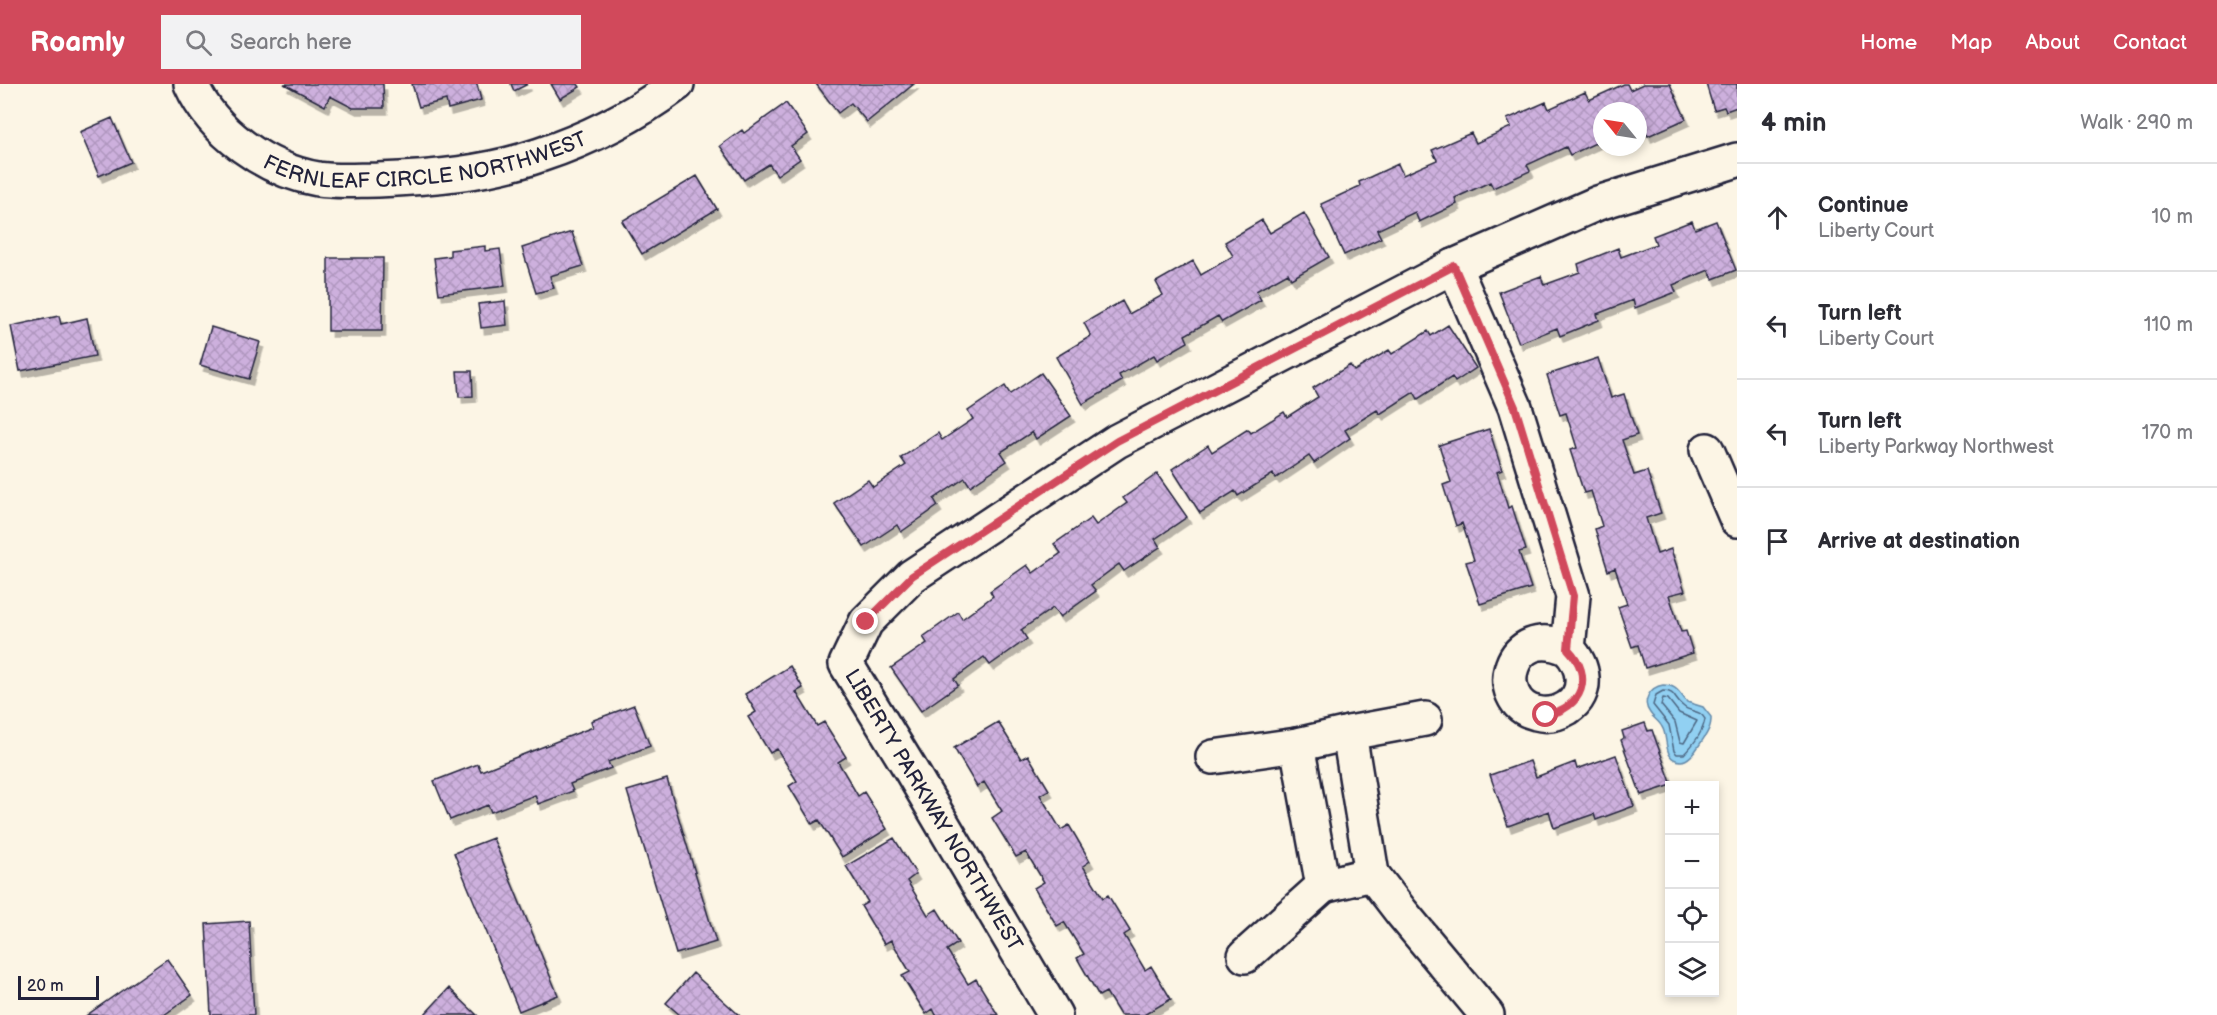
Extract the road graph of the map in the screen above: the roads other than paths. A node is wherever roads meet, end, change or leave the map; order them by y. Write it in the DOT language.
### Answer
graph roads {
  1 [pos="191,84"];
  2 [pos="677,84"];
  3 [pos="1737,160"];
  4 [pos="1454,266"];
  5 [pos="1707,450"];
  6 [pos="1734,506"];
  7 [pos="1568,649"];
  8 [pos="1425,719"];
  9 [pos="1348,733"];
  10 [pos="1297,745"];
  11 [pos="1213,757"];
  12 [pos="1372,874"];
  13 [pos="1323,886"];
  14 [pos="1245,956"];
  15 [pos="1054,1015"];
  16 [pos="1487,1015"];
  1 -- 2 [label="street, FERNLEAF CIRCLE NORTHWEST"];
  3 -- 4 [label="street, LIBERTY PARKWAY NORTHWEST"];
  4 -- 7 [label="street"];
  4 -- 15 [label="street, LIBERTY PARKWAY NORTHWEST"];
  5 -- 6 [label="street"];
  8 -- 9 [label="street"];
  9 -- 10 [label="street"];
  9 -- 12 [label="street"];
  10 -- 11 [label="street"];
  10 -- 13 [label="street"];
  12 -- 13 [label="street"];
  12 -- 16 [label="street"];
  13 -- 14 [label="street"];
}
